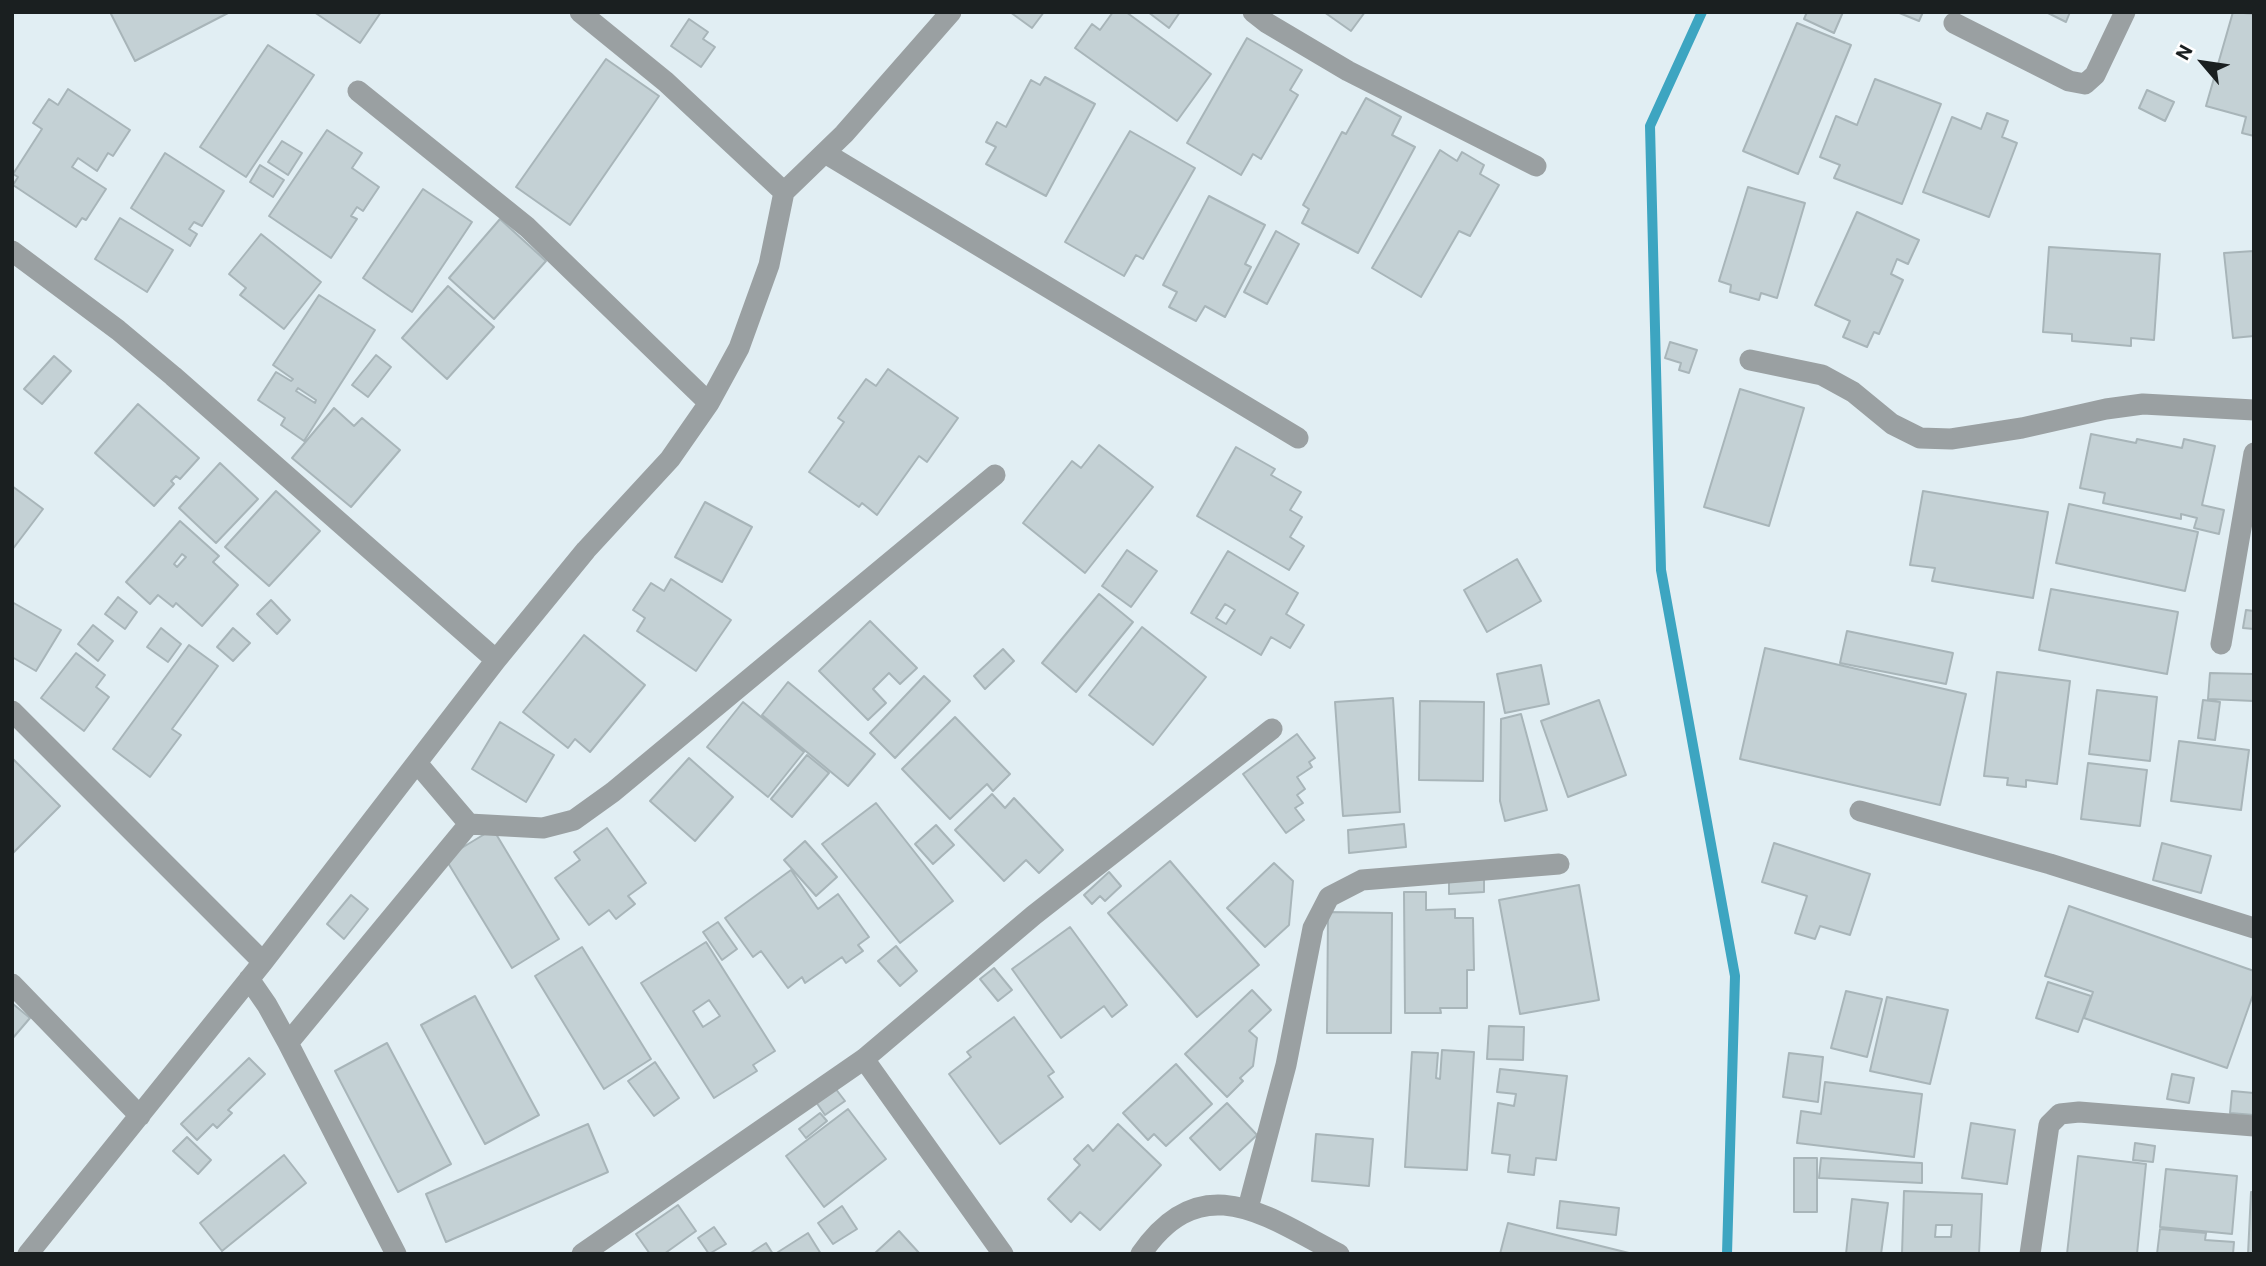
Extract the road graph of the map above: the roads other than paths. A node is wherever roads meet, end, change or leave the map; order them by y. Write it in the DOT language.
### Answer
graph roads {
  1 [pos="580,12"];
  2 [pos="951,12"];
  3 [pos="1253,12"];
  4 [pos="2125,12"];
  5 [pos="1954,23"];
  6 [pos="358,91"];
  7 [pos="825,153"];
  8 [pos="1536,166"];
  9 [pos="784,192"];
  10 [pos="12,251"];
  11 [pos="1750,360"];
  12 [pos="709,402"];
  13 [pos="2254,411"];
  14 [pos="1298,438"];
  15 [pos="2254,453"];
  16 [pos="995,475"];
  17 [pos="2221,644"];
  18 [pos="496,660"];
  19 [pos="12,711"];
  20 [pos="1272,729"];
  21 [pos="416,763"];
  22 [pos="1860,811"];
  23 [pos="469,824"];
  24 [pos="1559,864"];
  25 [pos="2254,928"];
  26 [pos="263,962"];
  27 [pos="249,979"];
  28 [pos="12,984"];
  29 [pos="288,1043"];
  30 [pos="864,1059"];
  31 [pos="140,1116"];
  32 [pos="2254,1126"];
  33 [pos="1248,1208"];
  34 [pos="28,1254"];
  35 [pos="396,1254"];
  36 [pos="582,1254"];
  37 [pos="1003,1254"];
  38 [pos="1141,1254"];
  39 [pos="1339,1254"];
  40 [pos="2030,1254"];
  1 -- 9 [label="street"];
  2 -- 7 [label="street"];
  3 -- 8 [label="street"];
  4 -- 5 [label="street"];
  6 -- 12 [label="street"];
  7 -- 9 [label="street"];
  7 -- 14 [label="street"];
  9 -- 12 [label="street"];
  10 -- 18 [label="street"];
  11 -- 13 [label="street"];
  12 -- 18 [label="street"];
  15 -- 17 [label="street"];
  16 -- 23 [label="street"];
  18 -- 21 [label="street"];
  19 -- 26 [label="street"];
  20 -- 30 [label="street"];
  21 -- 23 [label="street"];
  21 -- 26 [label="street"];
  22 -- 25 [label="street"];
  23 -- 29 [label="street"];
  24 -- 33 [label="street"];
  26 -- 27 [label="street"];
  27 -- 29 [label="street"];
  27 -- 31 [label="street"];
  28 -- 31 [label="street"];
  29 -- 35 [label="street"];
  30 -- 36 [label="street"];
  30 -- 37 [label="street"];
  31 -- 34 [label="street"];
  32 -- 40 [label="street"];
  33 -- 38 [label="street"];
  33 -- 39 [label="street"];
}
